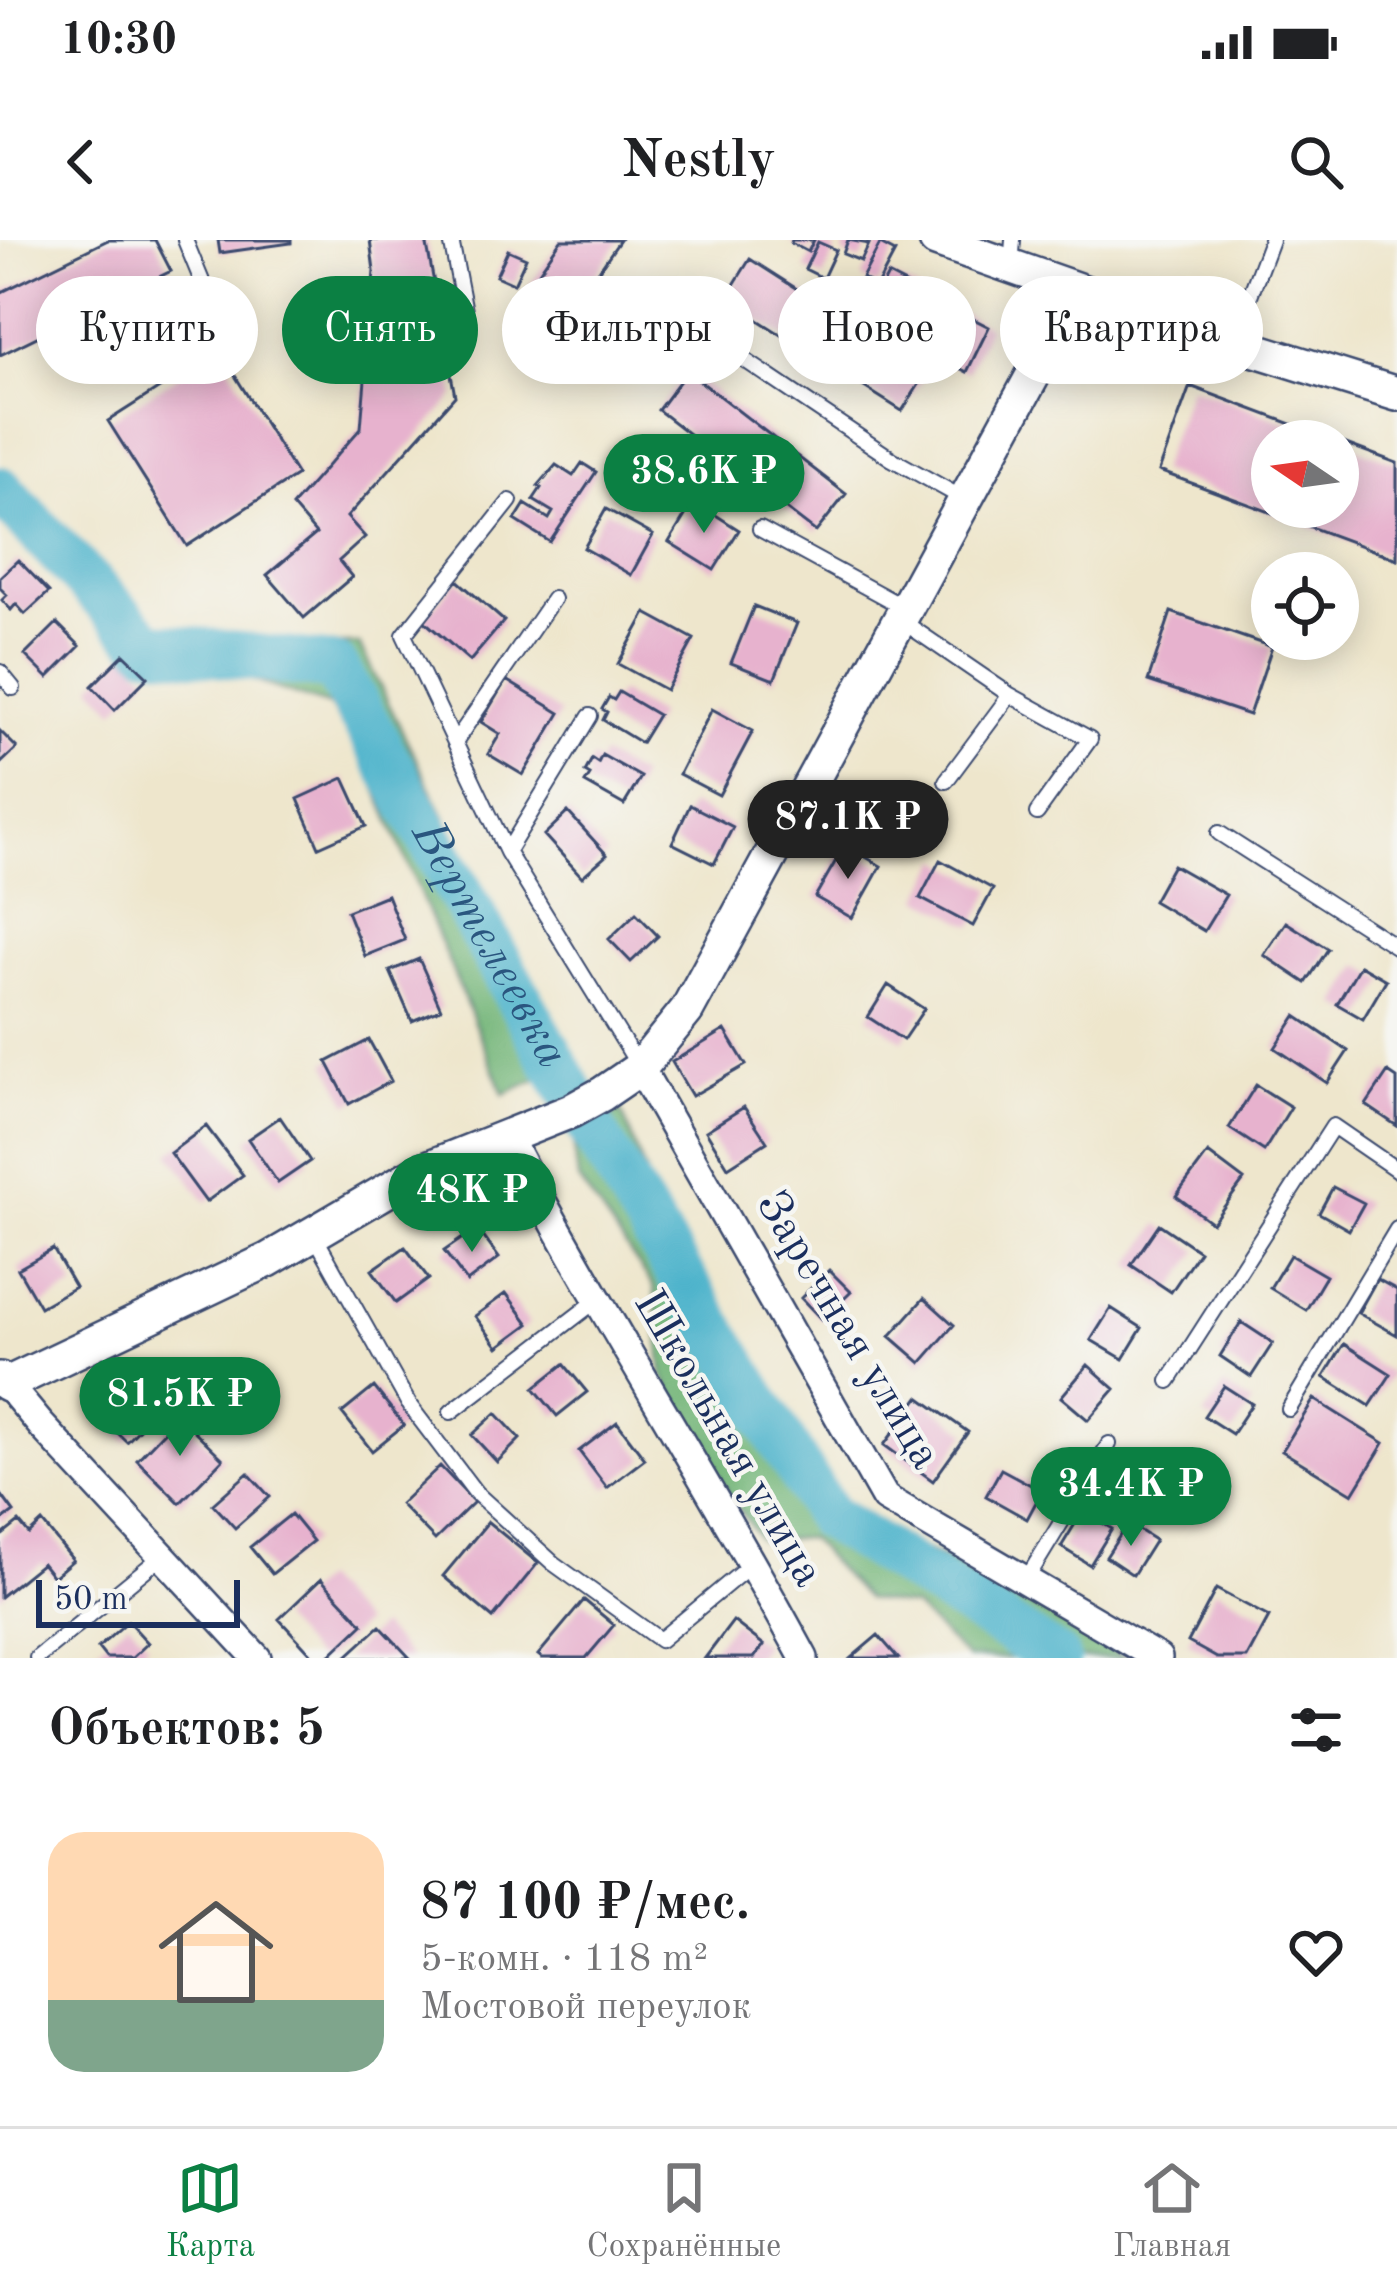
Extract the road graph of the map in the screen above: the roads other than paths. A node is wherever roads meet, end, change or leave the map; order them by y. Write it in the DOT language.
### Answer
graph roads {
  1 [pos="185,240"];
  2 [pos="451,240"];
  3 [pos="936,240"];
  4 [pos="1271,240"];
  5 [pos="1012,254"];
  6 [pos="200,276"];
  7 [pos="458,276"];
  8 [pos="1052,276"];
  9 [pos="1257,276"];
  10 [pos="1263,353"];
  11 [pos="754,366"];
  12 [pos="1028,384"];
  13 [pos="1397,394"];
  14 [pos="964,499"];
  15 [pos="510,501"];
  16 [pos="760,529"];
  17 [pos="553,598"];
  18 [pos="902,613"];
  19 [pos="0,672"];
  20 [pos="13,688"];
  21 [pos="1010,695"];
  22 [pos="590,716"];
  23 [pos="455,742"];
  24 [pos="946,781"];
  25 [pos="1037,813"];
  26 [pos="1219,833"];
  27 [pos="507,852"];
  28 [pos="1397,946"];
  29 [pos="640,1068"];
  30 [pos="507,1136"];
  31 [pos="1397,1170"];
  32 [pos="1397,1229"];
  33 [pos="314,1233"];
  34 [pos="597,1300"];
  35 [pos="1169,1381"];
  36 [pos="3,1382"];
  37 [pos="1289,1409"];
  38 [pos="451,1412"];
  39 [pos="1109,1444"];
  40 [pos="161,1556"];
  41 [pos="753,1563"];
  42 [pos="1025,1580"];
  43 [pos="37,1658"];
  44 [pos="257,1658"];
  45 [pos="804,1658"];
  46 [pos="1158,1658"];
  1 -- 6 [label="lane"];
  2 -- 7 [label="lane"];
  3 -- 5 [label="street"];
  4 -- 9 [label="lane"];
  5 -- 8 [label="street"];
  10 -- 13 [label="street"];
  11 -- 14 [label="lane"];
  12 -- 14 [label="street"];
  14 -- 18 [label="street"];
  15 -- 23 [label="lane"];
  16 -- 18 [label="lane"];
  17 -- 23 [label="lane"];
  18 -- 21 [label="lane"];
  18 -- 29 [label="street"];
  19 -- 20 [label="lane"];
  21 -- 24 [label="lane"];
  21 -- 25 [label="lane"];
  22 -- 27 [label="lane"];
  23 -- 27 [label="lane"];
  26 -- 28 [label="lane"];
  27 -- 29 [label="lane"];
  29 -- 30 [label="street"];
  29 -- 42 [label="street, Заречная улица"];
  30 -- 33 [label="street"];
  30 -- 34 [label="street, Школьная улица"];
  31 -- 35 [label="lane"];
  32 -- 37 [label="lane"];
  33 -- 36 [label="street"];
  33 -- 41 [label="lane"];
  34 -- 38 [label="lane"];
  34 -- 41 [label="street, Школьная улица"];
  36 -- 40 [label="street"];
  39 -- 42 [label="lane"];
  40 -- 43 [label="lane"];
  40 -- 44 [label="street"];
  41 -- 45 [label="street, Школьная улица"];
  42 -- 46 [label="street, Заречная улица"];
}
